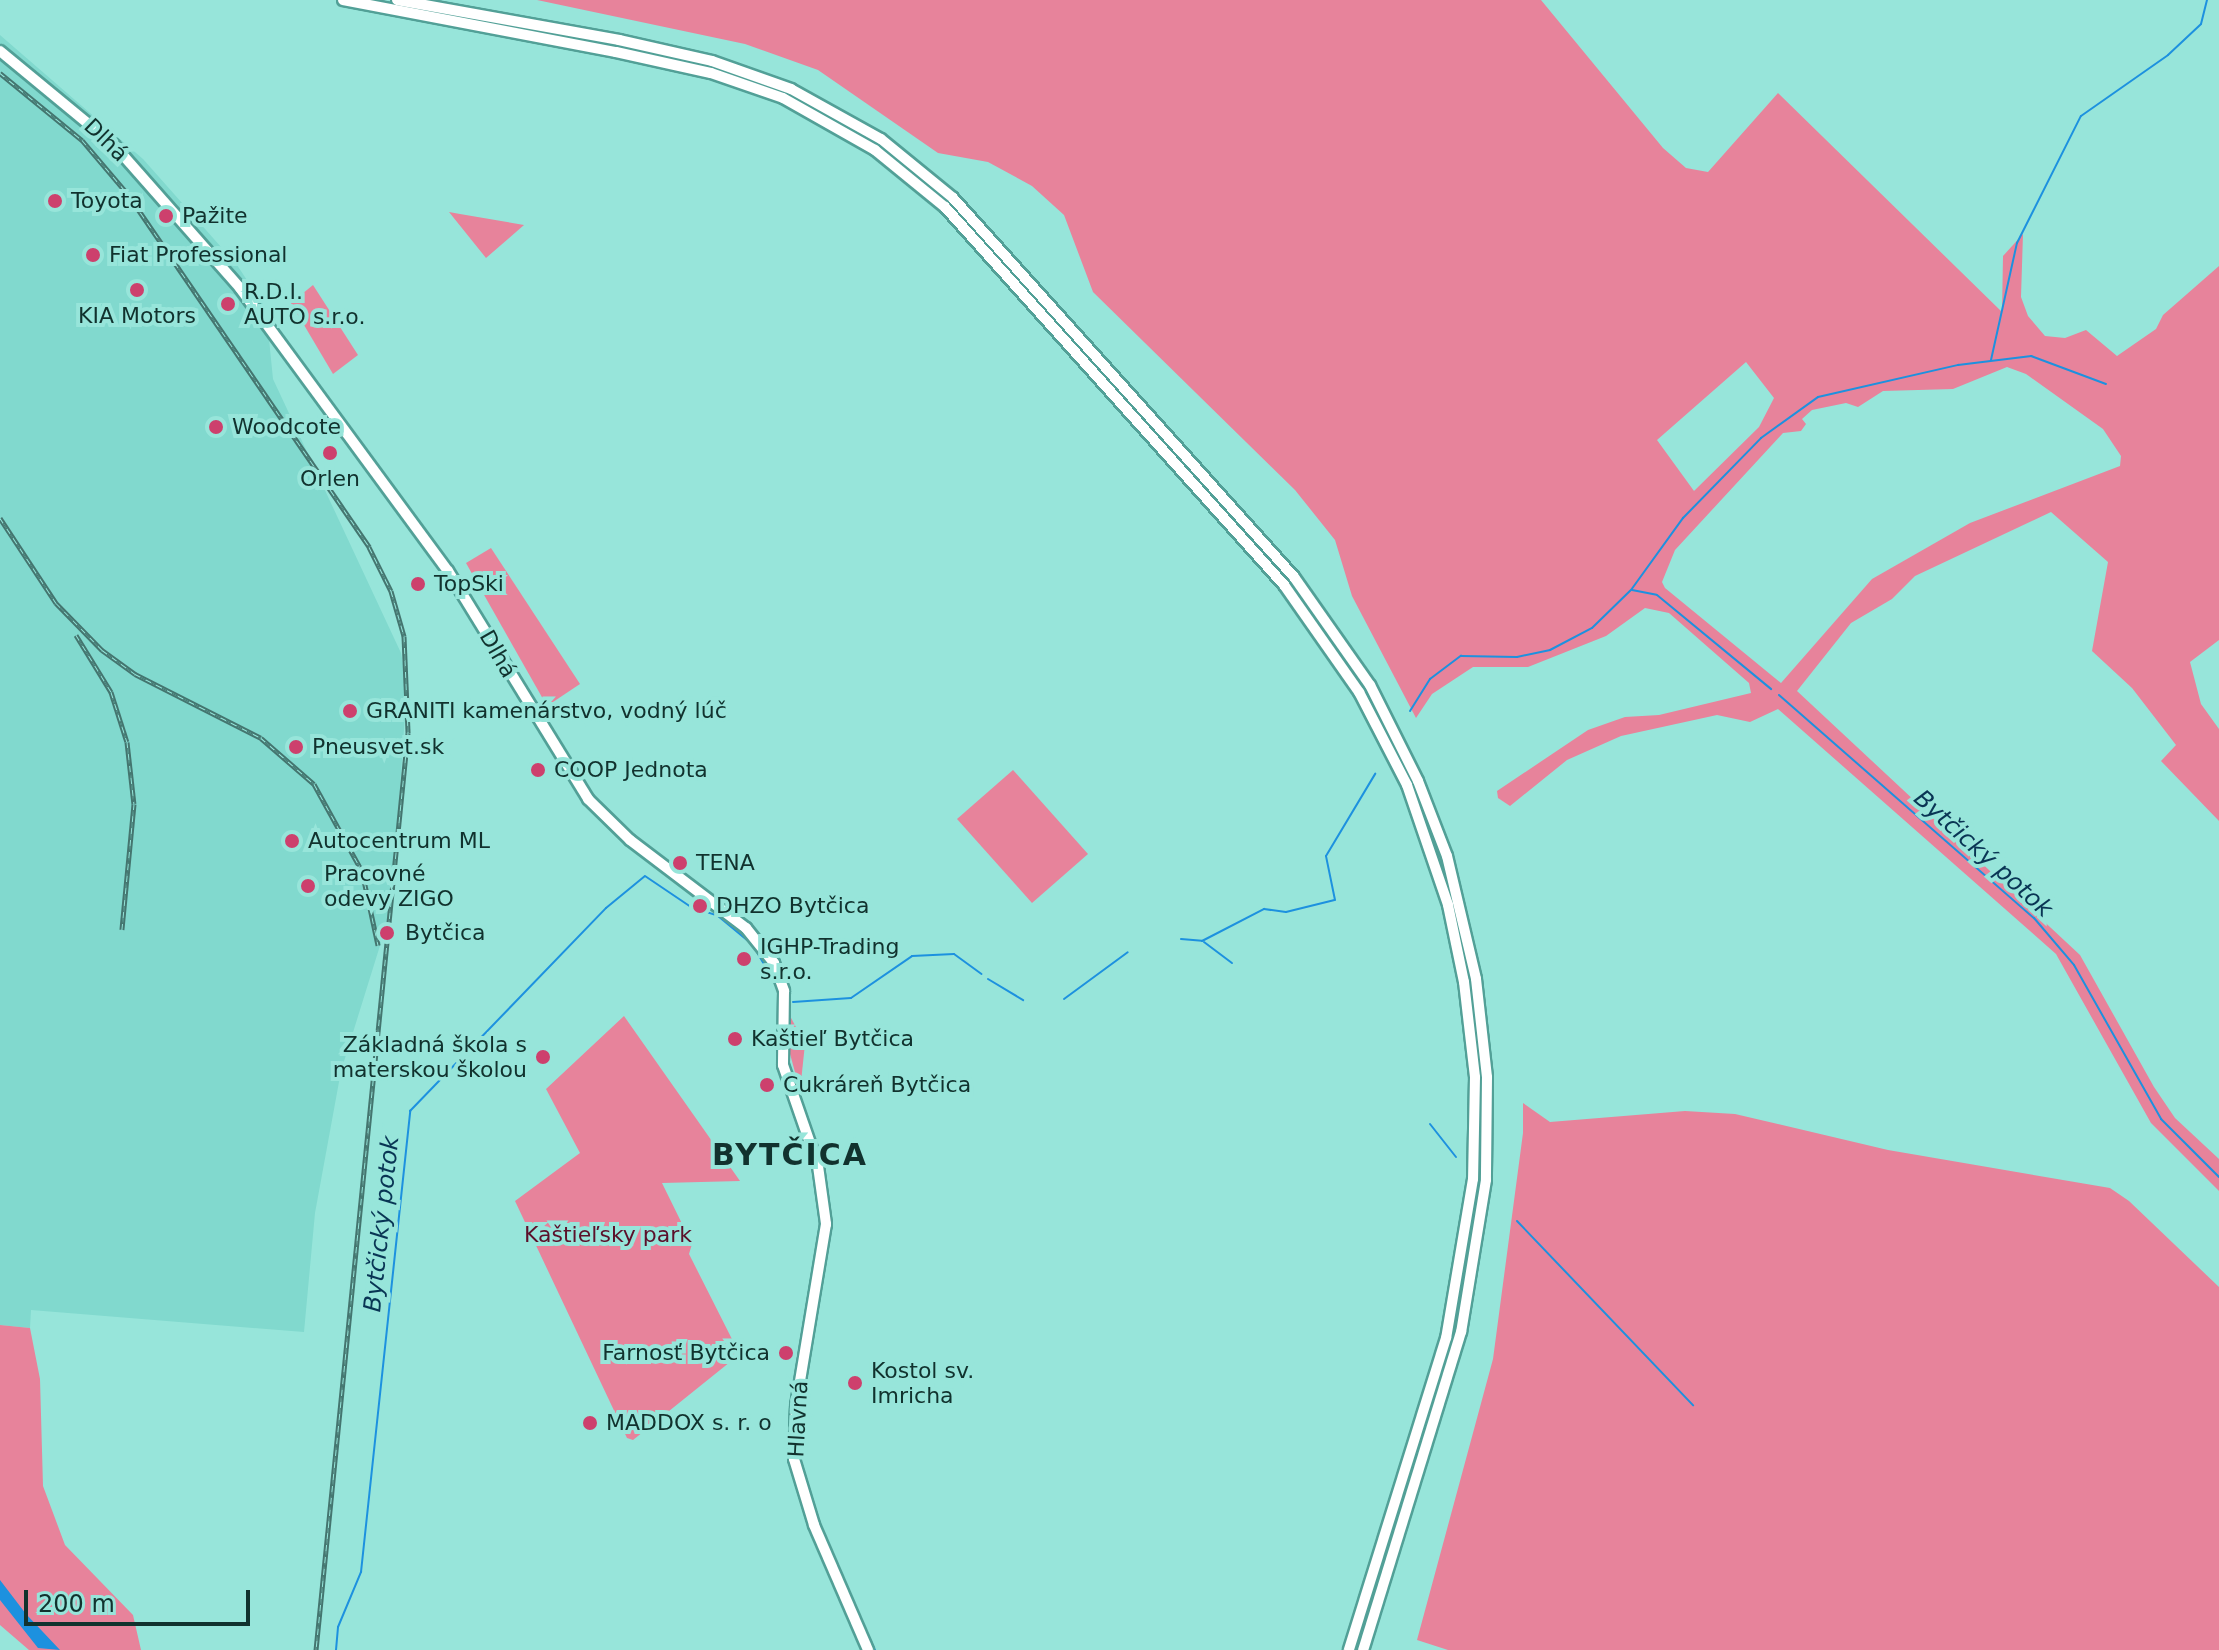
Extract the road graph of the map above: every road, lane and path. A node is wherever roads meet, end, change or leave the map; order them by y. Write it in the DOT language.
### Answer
graph roads {
  1 [pos="343,0"];
  2 [pos="397,0"];
  3 [pos="415,0"];
  4 [pos="429,4"];
  5 [pos="0,51"];
  6 [pos="826,1224"];
  7 [pos="868,1650"];
  8 [pos="1349,1650"];
  9 [pos="1363,1650"];
  1 -- 8 [label="main road"];
  2 -- 4 [label="main road"];
  3 -- 4 [label="main road"];
  4 -- 9 [label="main road"];
  5 -- 6 [label="main road, Dlhá"];
  6 -- 7 [label="main road, Hlavná"];
}
